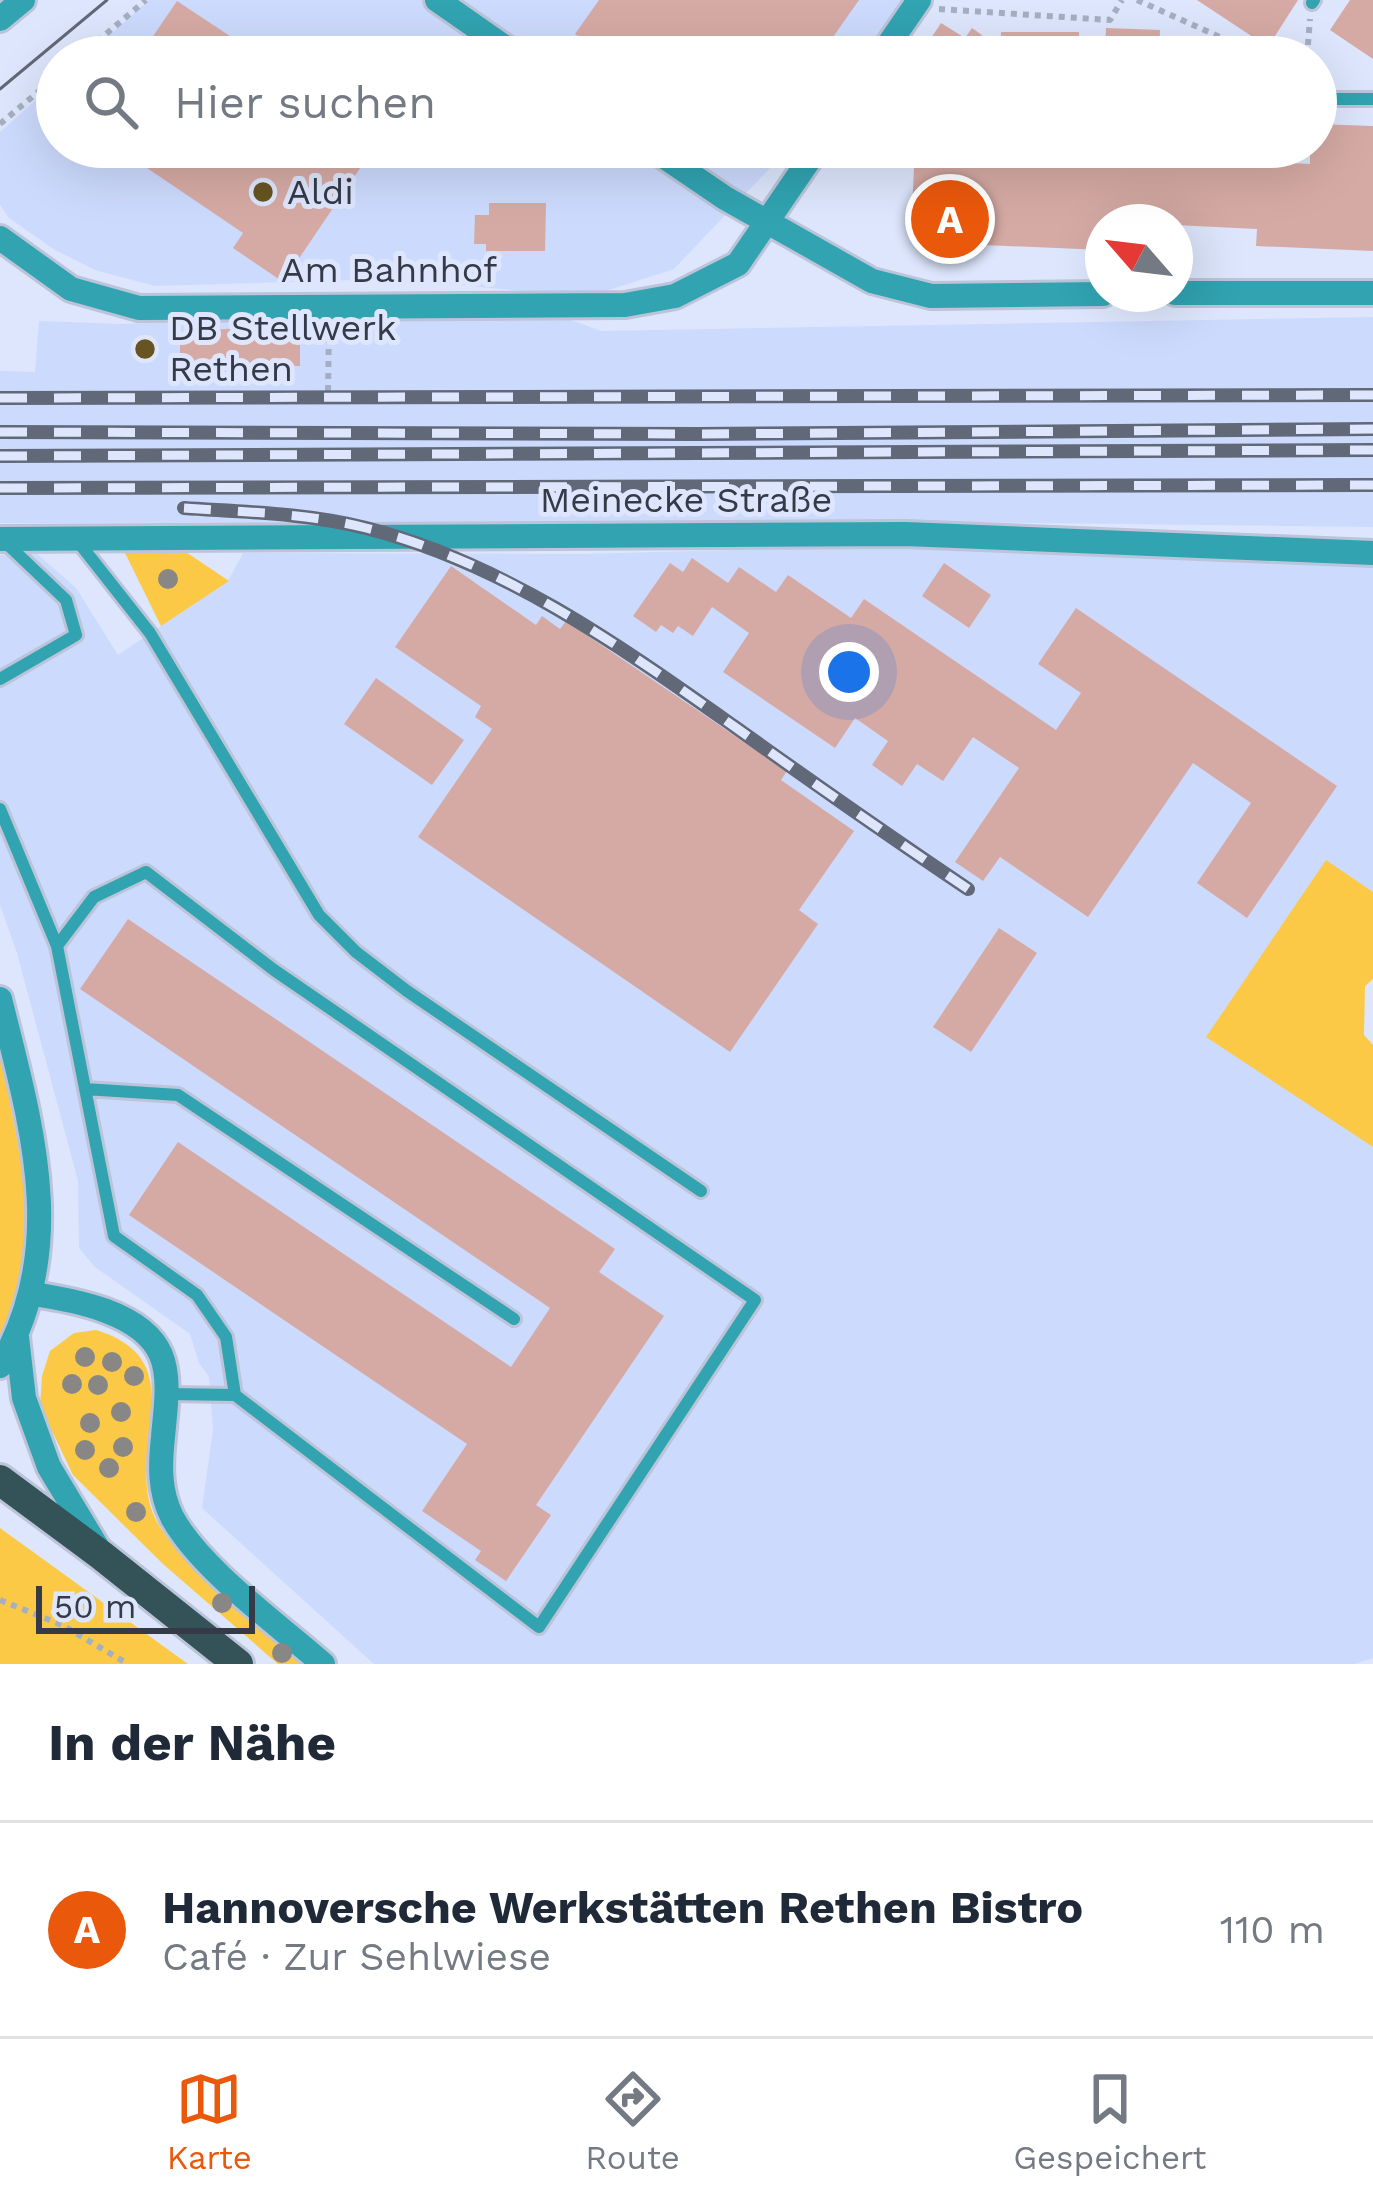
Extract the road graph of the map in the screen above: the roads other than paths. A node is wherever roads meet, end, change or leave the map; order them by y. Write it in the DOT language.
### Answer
graph roads {
  1 [pos="23,0"];
  2 [pos="437,0"];
  3 [pos="916,4"];
  4 [pos="0,19"];
  5 [pos="489,36"];
  6 [pos="897,36"];
  7 [pos="1373,99"];
  8 [pos="1337,100"];
  9 [pos="683,168"];
  10 [pos="804,168"];
  11 [pos="767,222"];
  12 [pos="0,238"];
  13 [pos="1193,293"];
  14 [pos="1373,293"];
  15 [pos="1085,294"];
  16 [pos="75,538"];
  17 [pos="1,539"];
  18 [pos="1373,553"];
  19 [pos="0,679"];
  20 [pos="0,809"];
  21 [pos="57,946"];
  22 [pos="0,999"];
  23 [pos="85,1089"];
  24 [pos="700,1191"];
  25 [pos="33,1294"];
  26 [pos="514,1319"];
  27 [pos="17,1337"];
  28 [pos="0,1366"];
  29 [pos="166,1394"];
  30 [pos="235,1395"];
  31 [pos="0,1480"];
  32 [pos="101,1555"];
  33 [pos="238,1664"];
  34 [pos="323,1664"];
  1 -- 4 [label="street"];
  2 -- 5 [label="street"];
  3 -- 6 [label="street"];
  7 -- 8 [label="lane"];
  9 -- 11 [label="street"];
  10 -- 11 [label="street, Am Bahnhof"];
  11 -- 12 [label="street, Am Bahnhof"];
  11 -- 15 [label="street"];
  13 -- 14 [label="street"];
  16 -- 17 [label="street, Meinecke Straße"];
  16 -- 18 [label="street, Meinecke Straße"];
  16 -- 24 [label="lane"];
  17 -- 19 [label="lane"];
  20 -- 21 [label="lane"];
  21 -- 23 [label="lane"];
  21 -- 30 [label="lane"];
  22 -- 25 [label="street"];
  23 -- 26 [label="lane"];
  23 -- 30 [label="lane"];
  25 -- 27 [label="street"];
  25 -- 29 [label="street"];
  27 -- 28 [label="street"];
  27 -- 32 [label="street"];
  29 -- 30 [label="lane"];
  29 -- 34 [label="street"];
  31 -- 32 [label="main road"];
  32 -- 33 [label="main road"];
}
